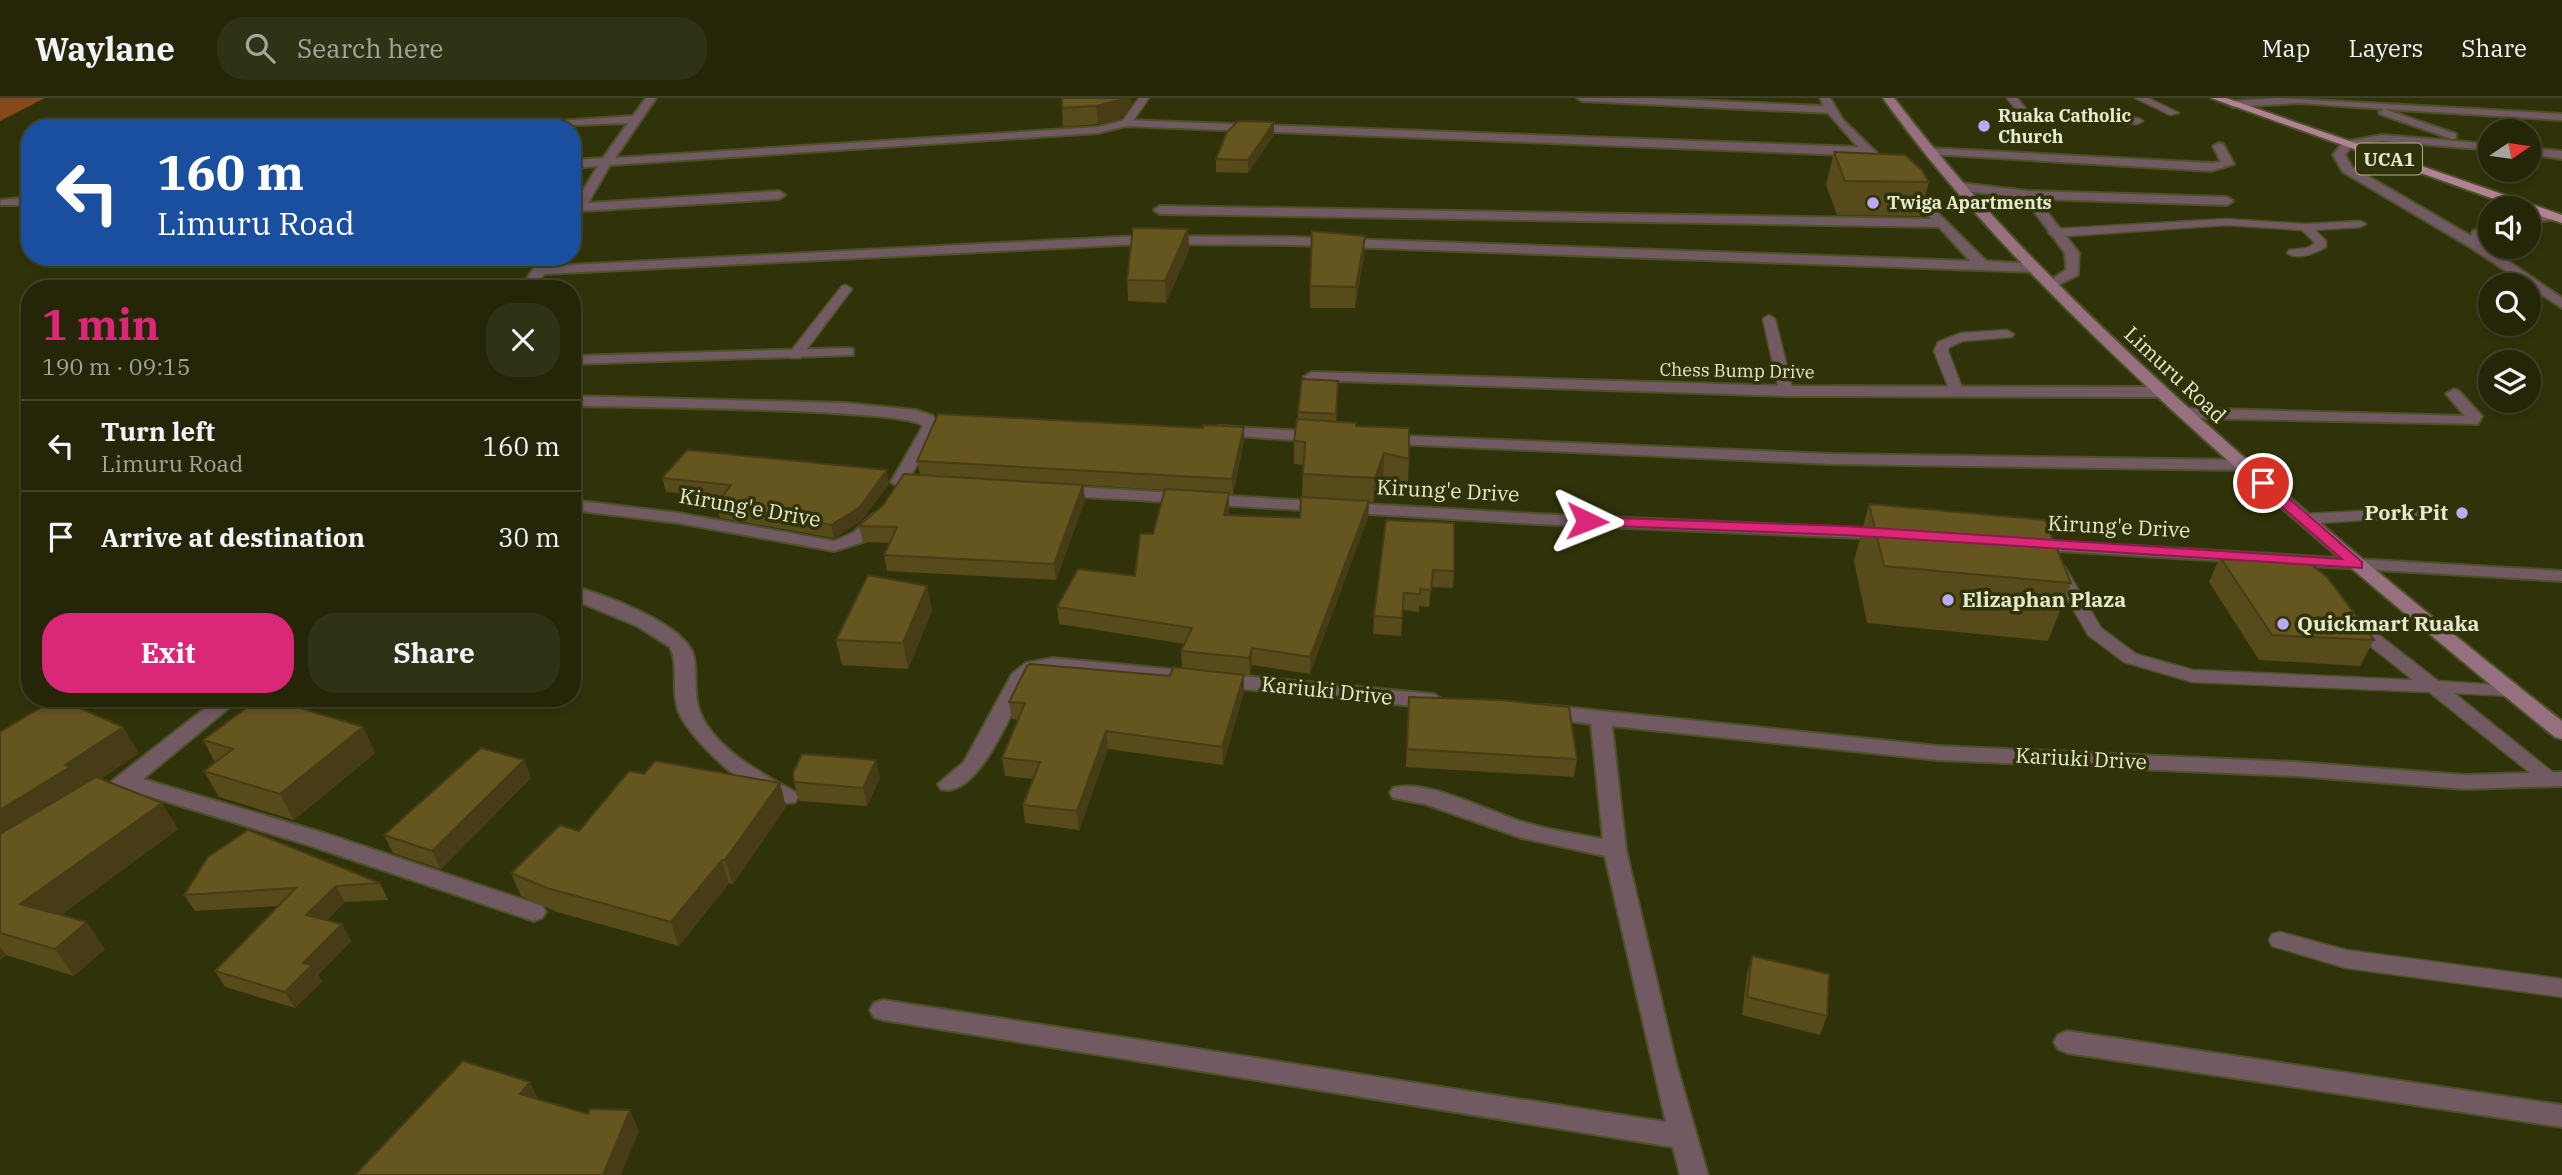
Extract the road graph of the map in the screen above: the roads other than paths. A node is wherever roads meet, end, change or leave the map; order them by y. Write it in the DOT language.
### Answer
graph roads {
  1 [pos="651,98"];
  2 [pos="1144,98"];
  3 [pos="1582,98"];
  4 [pos="1888,98"];
  5 [pos="2012,98"];
  6 [pos="2140,98"];
  7 [pos="2216,98"];
  8 [pos="1828,104"];
  9 [pos="2233,104"];
  10 [pos="2364,105"];
  11 [pos="2174,113"];
  12 [pos="2562,117"];
  13 [pos="636,119"];
  14 [pos="2138,121"];
  15 [pos="581,123"];
  16 [pos="1126,123"];
  17 [pos="2347,144"];
  18 [pos="2478,144"];
  19 [pos="2219,146"];
  20 [pos="2478,146"];
  21 [pos="1929,151"];
  22 [pos="2541,152"];
  23 [pos="2562,155"];
  24 [pos="606,162"];
  25 [pos="581,163"];
  26 [pos="1895,175"];
  27 [pos="1961,187"];
  28 [pos="779,195"];
  29 [pos="2028,195"];
  30 [pos="2227,201"];
  31 [pos="21,202"];
  32 [pos="5,203"];
  33 [pos="581,205"];
  34 [pos="581,207"];
  35 [pos="1160,210"];
  36 [pos="2557,217"];
  37 [pos="1942,223"];
  38 [pos="2360,224"];
  39 [pos="2305,227"];
  40 [pos="2054,233"];
  41 [pos="2478,234"];
  42 [pos="2475,244"];
  43 [pos="2293,253"];
  44 [pos="1982,265"];
  45 [pos="542,266"];
  46 [pos="2034,268"];
  47 [pos="540,270"];
  48 [pos="533,280"];
  49 [pos="2050,285"];
  50 [pos="846,289"];
  51 [pos="2562,304"];
  52 [pos="1769,319"];
  53 [pos="2007,334"];
  54 [pos="848,352"];
  55 [pos="795,355"];
  56 [pos="581,360"];
  57 [pos="1312,377"];
  58 [pos="1786,391"];
  59 [pos="2162,392"];
  60 [pos="1957,393"];
  61 [pos="2454,394"];
  62 [pos="581,401"];
  63 [pos="2185,413"];
  64 [pos="1196,429"];
  65 [pos="2242,465"];
  66 [pos="922,483"];
  67 [pos="1044,490"];
  68 [pos="893,493"];
  69 [pos="581,506"];
  70 [pos="2417,513"];
  71 [pos="2305,519"];
  72 [pos="1898,534"];
  73 [pos="2018,544"];
  74 [pos="2045,546"];
  75 [pos="2273,558"];
  76 [pos="2357,565"];
  77 [pos="2295,576"];
  78 [pos="2562,576"];
  79 [pos="581,596"];
  80 [pos="2337,610"];
  81 [pos="2432,688"];
  82 [pos="2510,690"];
  83 [pos="1450,703"];
  84 [pos="220,707"];
  85 [pos="1519,710"];
  86 [pos="1601,718"];
  87 [pos="2562,732"];
  88 [pos="2556,779"];
  89 [pos="127,782"];
  90 [pos="949,784"];
  91 [pos="1401,793"];
  92 [pos="104,796"];
  93 [pos="787,797"];
  94 [pos="1615,850"];
  95 [pos="534,912"];
  96 [pos="2280,940"];
  97 [pos="2562,988"];
  98 [pos="883,1010"];
  99 [pos="2067,1042"];
  100 [pos="2562,1116"];
  101 [pos="1684,1137"];
  102 [pos="1694,1175"];
  1 -- 13 [label="street"];
  2 -- 16 [label="lane"];
  3 -- 8 [label="street"];
  4 -- 21 [label="main road, Limuru Road"];
  5 -- 14 [label="lane"];
  6 -- 11 [label="lane"];
  7 -- 9 [label="main road, UCA1"];
  8 -- 16 [label="street"];
  9 -- 10 [label="street"];
  9 -- 17 [label="main road, UCA1"];
  10 -- 12 [label="street"];
  10 -- 18 [label="street"];
  13 -- 15 [label="street"];
  13 -- 24 [label="street"];
  16 -- 24 [label="street"];
  17 -- 20 [label="street"];
  17 -- 36 [label="main road, UCA1"];
  17 -- 42 [label="street"];
  19 -- 21 [label="street"];
  21 -- 27 [label="main road, Limuru Road"];
  22 -- 23 [label="street"];
  24 -- 25 [label="street"];
  24 -- 33 [label="street"];
  26 -- 37 [label="street"];
  27 -- 29 [label="street"];
  27 -- 46 [label="main road, Limuru Road"];
  28 -- 34 [label="street"];
  29 -- 30 [label="street"];
  29 -- 40 [label="street"];
  31 -- 32 [label="street"];
  35 -- 37 [label="street"];
  37 -- 44 [label="street"];
  38 -- 39 [label="lane"];
  39 -- 40 [label="lane"];
  39 -- 43 [label="lane"];
  40 -- 49 [label="street"];
  41 -- 42 [label="street"];
  42 -- 51 [label="street"];
  44 -- 46 [label="street"];
  44 -- 47 [label="street"];
  45 -- 47 [label="street"];
  46 -- 49 [label="main road, Limuru Road"];
  47 -- 48 [label="street"];
  49 -- 59 [label="main road, Limuru Road"];
  50 -- 55 [label="lane"];
  52 -- 58 [label="lane"];
  53 -- 60 [label="lane"];
  54 -- 55 [label="street"];
  55 -- 56 [label="street"];
  57 -- 58 [label="street, Chess Bump Drive"];
  58 -- 60 [label="street, Chess Bump Drive"];
  59 -- 60 [label="street, Chess Bump Drive"];
  59 -- 63 [label="main road, Limuru Road"];
  61 -- 63 [label="street"];
  62 -- 68 [label="street, Kirung'e Drive"];
  63 -- 65 [label="main road, Limuru Road"];
  64 -- 65 [label="street"];
  65 -- 71 [label="main road, Limuru Road"];
  66 -- 68 [label="street"];
  67 -- 72 [label="street, Kirung'e Drive"];
  68 -- 69 [label="street, Kirung'e Drive"];
  70 -- 71 [label="lane"];
  71 -- 76 [label="main road, Limuru Road"];
  73 -- 74 [label="street, Kirung'e Drive"];
  74 -- 75 [label="street, Kirung'e Drive"];
  74 -- 81 [label="lane"];
  75 -- 76 [label="street, Kirung'e Drive"];
  75 -- 77 [label="lane"];
  76 -- 78 [label="street, Kirung'e Drive"];
  76 -- 82 [label="main road, Limuru Road"];
  79 -- 93 [label="street"];
  80 -- 81 [label="lane"];
  81 -- 82 [label="lane"];
  81 -- 88 [label="lane"];
  82 -- 87 [label="main road, Limuru Road"];
  83 -- 90 [label="street, Kariuki Drive"];
  84 -- 89 [label="street"];
  85 -- 86 [label="street, Kariuki Drive"];
  86 -- 88 [label="street, Kariuki Drive"];
  86 -- 94 [label="street"];
  89 -- 92 [label="street"];
  89 -- 95 [label="street"];
  91 -- 94 [label="street"];
  94 -- 101 [label="street"];
  96 -- 97 [label="lane"];
  98 -- 101 [label="street"];
  99 -- 100 [label="street"];
  101 -- 102 [label="street"];
}
